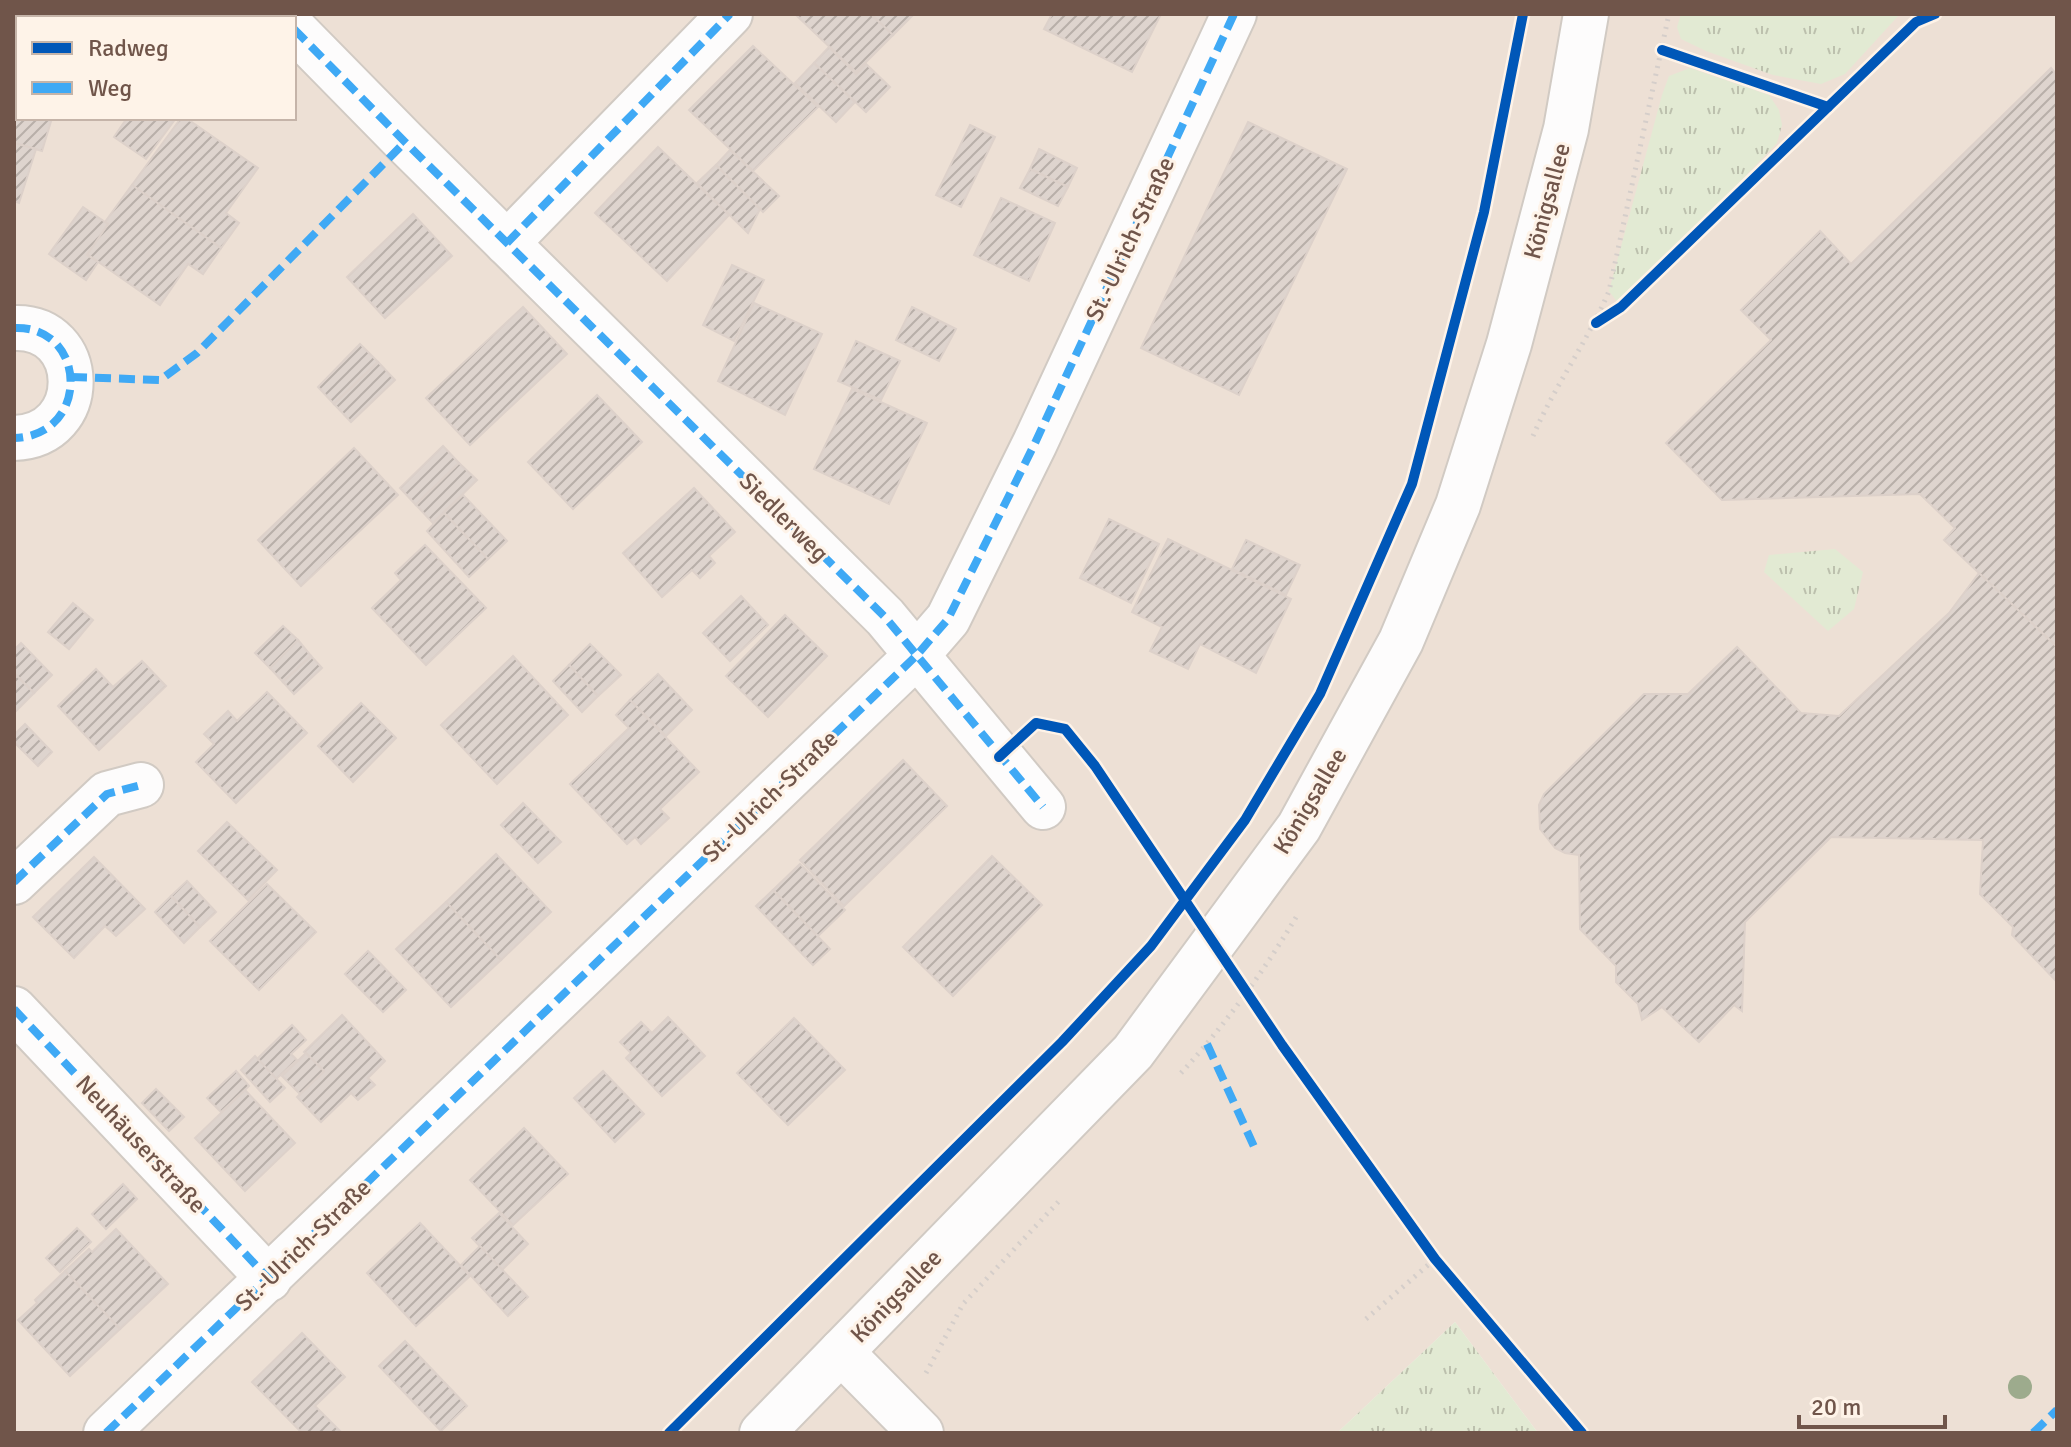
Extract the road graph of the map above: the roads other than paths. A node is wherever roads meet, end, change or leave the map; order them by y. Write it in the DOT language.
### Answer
graph roads {
  1 [pos="730,14"];
  2 [pos="1234,14"];
  3 [pos="1586,14"];
  4 [pos="296,31"];
  5 [pos="507,243"];
  6 [pos="14,328"];
  7 [pos="14,438"];
  8 [pos="916,656"];
  9 [pos="141,785"];
  10 [pos="1043,807"];
  11 [pos="14,882"];
  12 [pos="14,1009"];
  13 [pos="269,1279"];
  14 [pos="841,1352"];
  15 [pos="106,1433"];
  16 [pos="762,1433"];
  17 [pos="921,1433"];
  1 -- 5 [label="street"];
  2 -- 8 [label="street, St.-Ulrich-Straße"];
  3 -- 14 [label="street, Königsallee"];
  4 -- 5 [label="street, Siedlerweg"];
  5 -- 8 [label="street, Siedlerweg"];
  6 -- 7 [label="street"];
  8 -- 10 [label="street, Siedlerweg"];
  8 -- 13 [label="street, St.-Ulrich-Straße"];
  9 -- 11 [label="street"];
  12 -- 13 [label="street, Neuhäuserstraße"];
  13 -- 15 [label="street, St.-Ulrich-Straße"];
  14 -- 16 [label="street, Königsallee"];
  14 -- 17 [label="street"];
}
